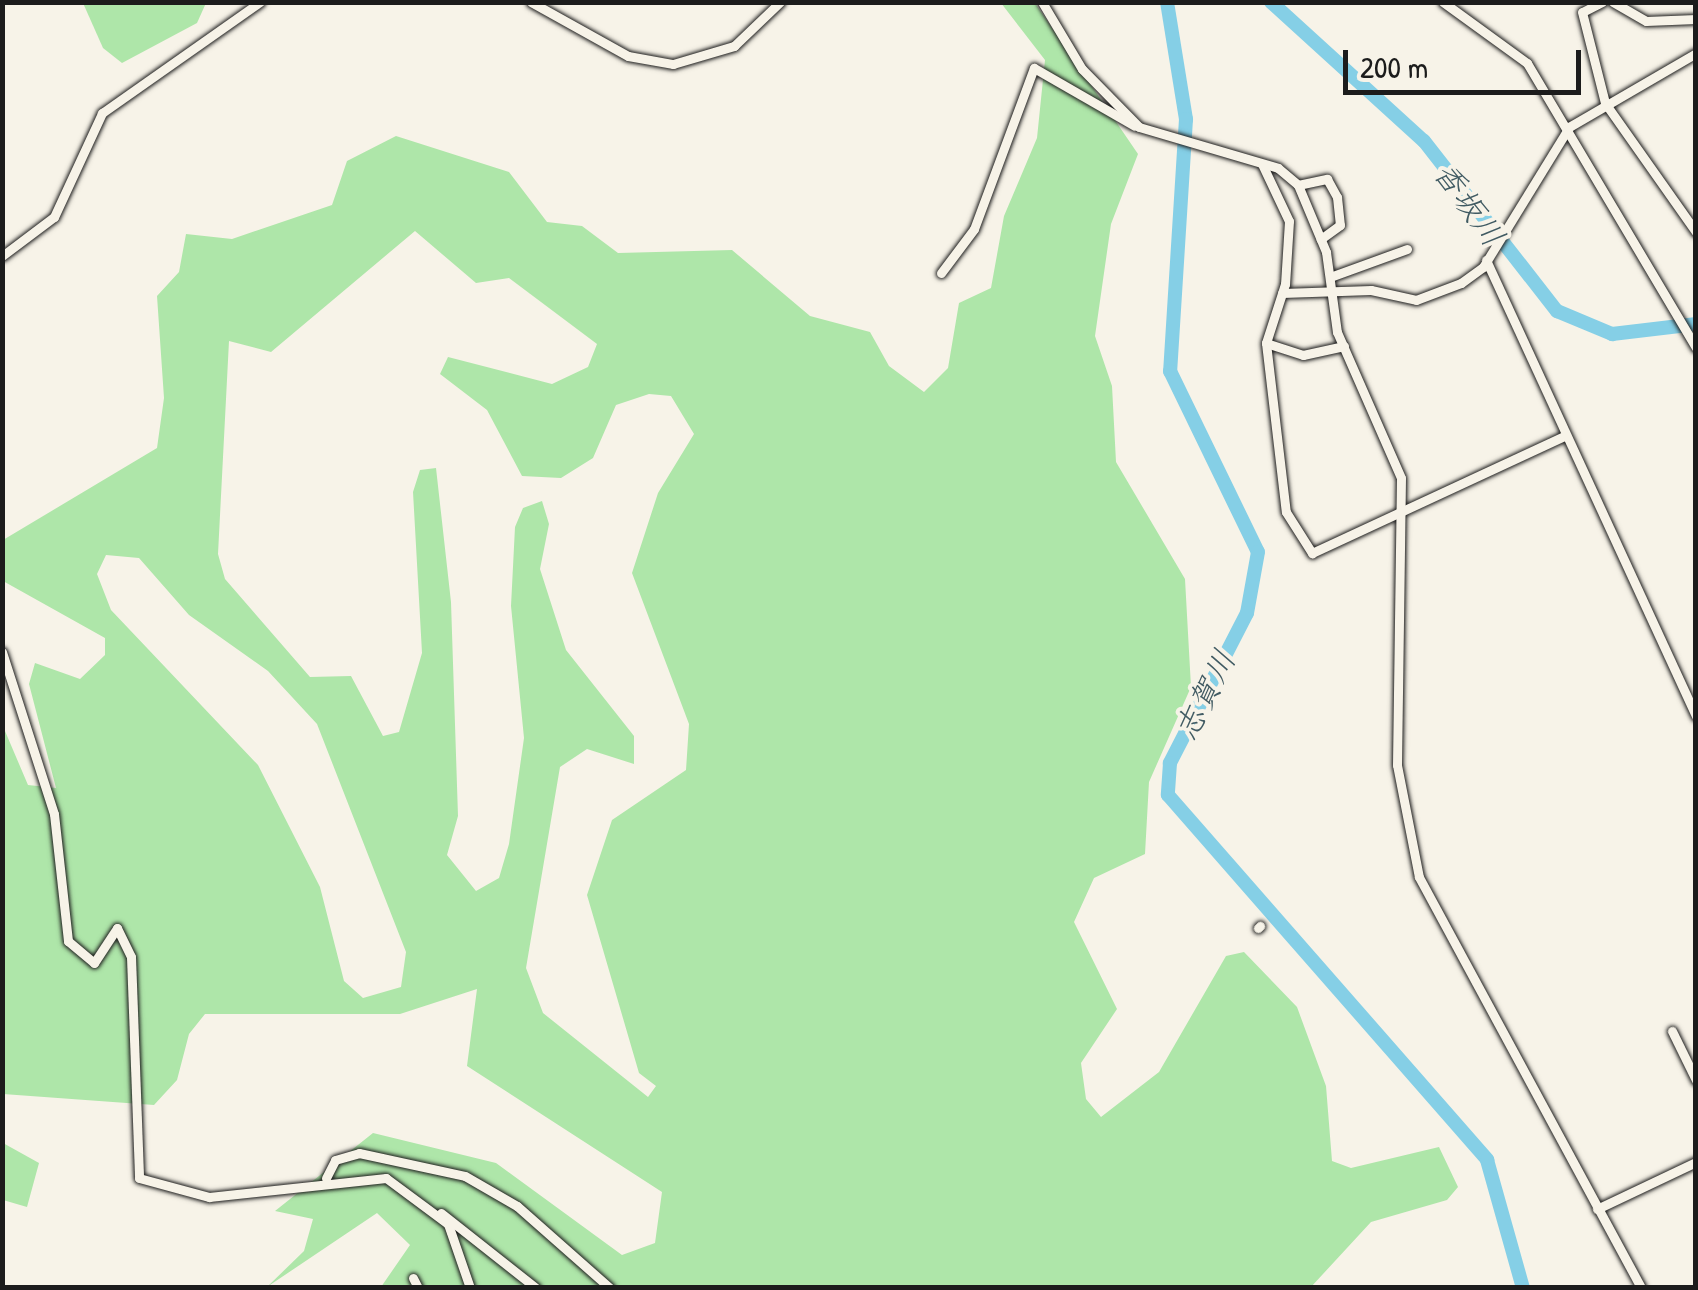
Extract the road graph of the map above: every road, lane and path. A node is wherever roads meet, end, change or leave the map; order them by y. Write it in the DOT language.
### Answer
graph roads {
  1 [pos="260,2"];
  2 [pos="531,2"];
  3 [pos="780,2"];
  4 [pos="1042,2"];
  5 [pos="1443,2"];
  6 [pos="1602,2"];
  7 [pos="1614,2"];
  8 [pos="1696,20"];
  9 [pos="1696,53"];
  10 [pos="1605,104"];
  11 [pos="1139,126"];
  12 [pos="1563,132"];
  13 [pos="1262,164"];
  14 [pos="1298,185"];
  15 [pos="1696,232"];
  16 [pos="1321,239"];
  17 [pos="1406,249"];
  18 [pos="2,256"];
  19 [pos="1486,257"];
  20 [pos="941,273"];
  21 [pos="1330,276"];
  22 [pos="1332,292"];
  23 [pos="1282,293"];
  24 [pos="1266,342"];
  25 [pos="1344,346"];
  26 [pos="1696,348"];
  27 [pos="1564,436"];
  28 [pos="1402,514"];
  29 [pos="2,652"];
  30 [pos="1696,716"];
  31 [pos="1672,1031"];
  32 [pos="1696,1080"];
  33 [pos="1696,1162"];
  34 [pos="326,1178"];
  35 [pos="1597,1209"];
  36 [pos="438,1213"];
  37 [pos="470,1288"];
  38 [pos="536,1288"];
  39 [pos="610,1288"];
  40 [pos="1641,1288"];
  1 -- 18 [label="street"];
  2 -- 3 [label="street"];
  4 -- 11 [label="street"];
  5 -- 12 [label="street"];
  6 -- 10 [label="street"];
  7 -- 8 [label="street"];
  9 -- 10 [label="street"];
  10 -- 12 [label="street"];
  10 -- 15 [label="street"];
  11 -- 13 [label="street"];
  11 -- 20 [label="street"];
  12 -- 19 [label="street"];
  12 -- 26 [label="street"];
  13 -- 14 [label="street"];
  13 -- 23 [label="street"];
  14 -- 16 [label="street"];
  14 -- 16 [label="street"];
  16 -- 21 [label="street"];
  17 -- 21 [label="street"];
  19 -- 22 [label="street"];
  19 -- 27 [label="street"];
  21 -- 22 [label="street"];
  22 -- 23 [label="street"];
  22 -- 25 [label="street"];
  23 -- 24 [label="street"];
  24 -- 25 [label="street"];
  24 -- 28 [label="street"];
  25 -- 28 [label="street"];
  27 -- 28 [label="street"];
  27 -- 30 [label="street"];
  28 -- 35 [label="street"];
  29 -- 34 [label="street"];
  31 -- 32 [label="street"];
  33 -- 35 [label="street"];
  34 -- 36 [label="street"];
  34 -- 39 [label="street"];
  35 -- 40 [label="street"];
  36 -- 37 [label="street"];
  36 -- 38 [label="street"];
}
